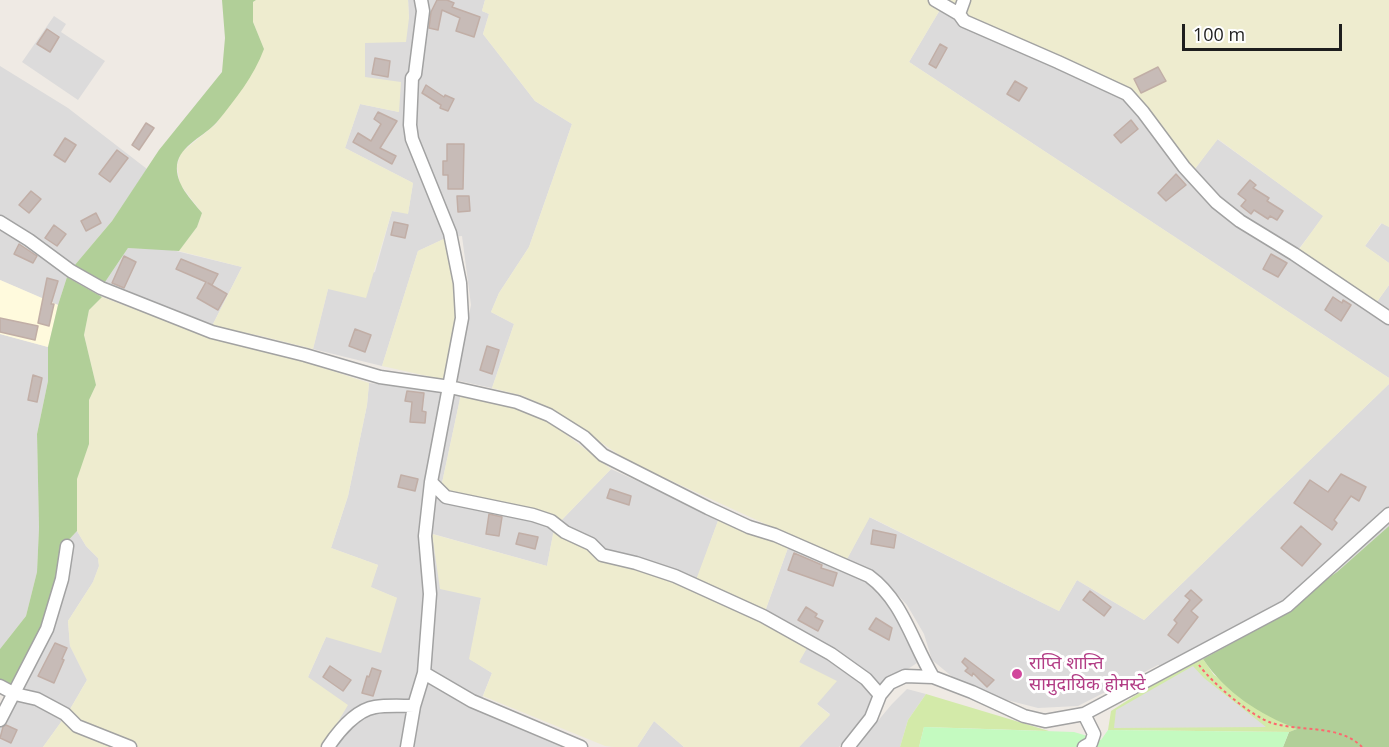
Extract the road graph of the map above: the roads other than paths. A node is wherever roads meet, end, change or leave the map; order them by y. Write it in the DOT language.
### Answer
graph roads {
  1 [pos="421,0"];
  2 [pos="935,0"];
  3 [pos="964,0"];
  4 [pos="959,14"];
  5 [pos="0,222"];
  6 [pos="1389,318"];
  7 [pos="450,387"];
  8 [pos="431,482"];
  9 [pos="1389,514"];
  10 [pos="67,546"];
  11 [pos="423,673"];
  12 [pos="933,677"];
  13 [pos="0,686"];
  14 [pos="15,694"];
  15 [pos="880,695"];
  16 [pos="414,706"];
  17 [pos="1084,714"];
  18 [pos="0,720"];
  19 [pos="1090,746"];
  20 [pos="130,747"];
  21 [pos="328,747"];
  22 [pos="407,747"];
  23 [pos="581,747"];
  24 [pos="848,747"];
  1 -- 7 [label="street"];
  2 -- 4 [label="street"];
  3 -- 4 [label="street"];
  4 -- 6 [label="street"];
  5 -- 7 [label="street"];
  7 -- 8 [label="street"];
  7 -- 12 [label="street"];
  8 -- 11 [label="street"];
  8 -- 15 [label="street"];
  9 -- 17 [label="street"];
  10 -- 14 [label="street"];
  11 -- 16 [label="street"];
  11 -- 23 [label="street"];
  12 -- 15 [label="street"];
  12 -- 17 [label="street"];
  13 -- 14 [label="street"];
  14 -- 18 [label="street"];
  14 -- 20 [label="street"];
  15 -- 24 [label="street"];
  16 -- 21 [label="street"];
  16 -- 22 [label="street"];
  17 -- 19 [label="street"];
}
